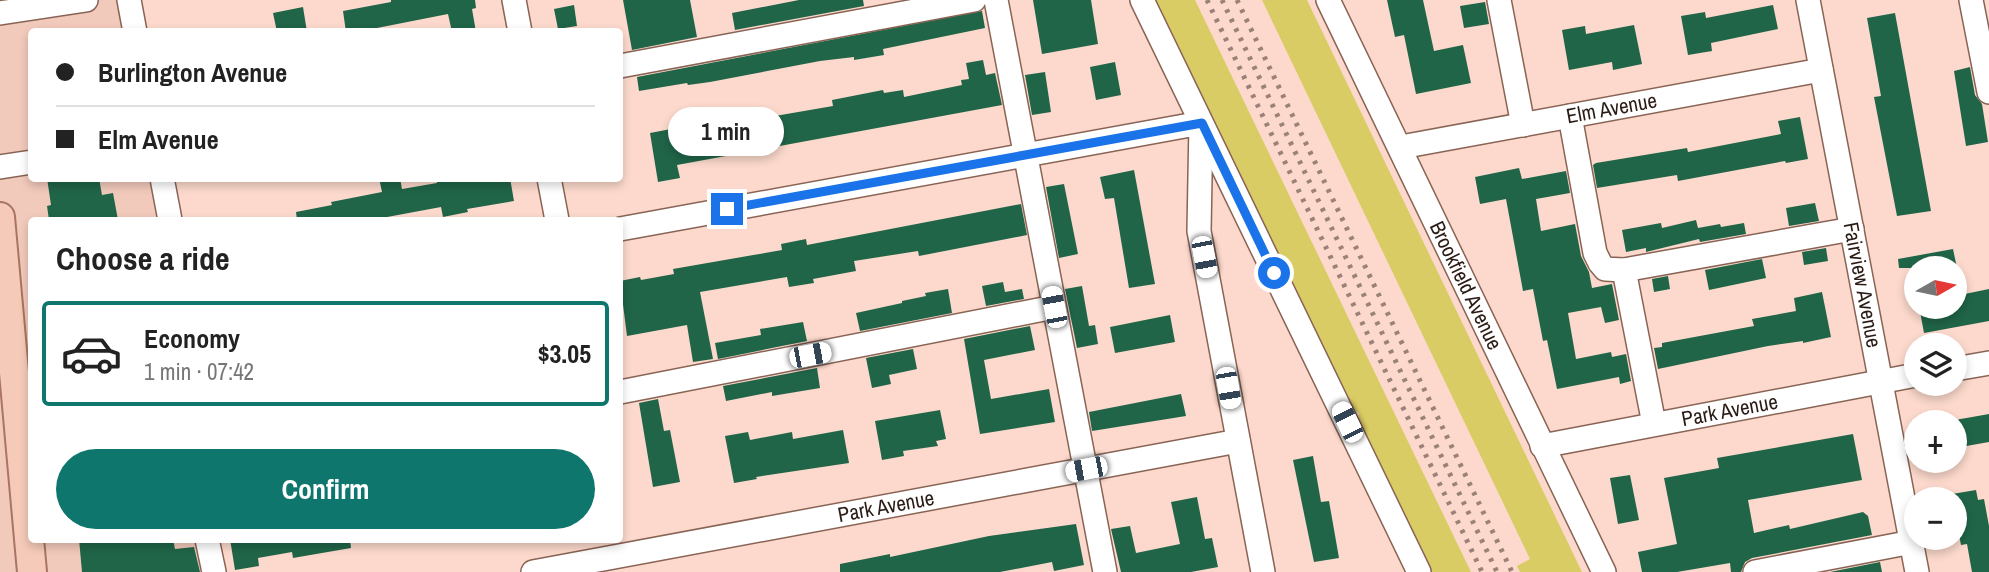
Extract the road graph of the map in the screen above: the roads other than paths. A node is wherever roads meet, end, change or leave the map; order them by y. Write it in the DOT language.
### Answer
graph roads {
  1 [pos="129,0"];
  2 [pos="514,0"];
  3 [pos="974,0"];
  4 [pos="996,0"];
  5 [pos="1142,0"];
  6 [pos="1328,0"];
  7 [pos="1499,0"];
  8 [pos="1808,0"];
  9 [pos="1971,0"];
  10 [pos="72,1"];
  11 [pos="946,3"];
  12 [pos="40,4"];
  13 [pos="0,13"];
  14 [pos="131,28"];
  15 [pos="519,28"];
  16 [pos="623,65"];
  17 [pos="1822,70"];
  18 [pos="1989,92"];
  19 [pos="1570,116"];
  20 [pos="1202,123"];
  21 [pos="1523,125"];
  22 [pos="1401,147"];
  23 [pos="1024,155"];
  24 [pos="28,163"];
  25 [pos="0,167"];
  26 [pos="164,182"];
  27 [pos="550,182"];
  28 [pos="170,217"];
  29 [pos="556,217"];
  30 [pos="623,228"];
  31 [pos="1852,229"];
  32 [pos="1,231"];
  33 [pos="1624,270"];
  34 [pos="4,299"];
  35 [pos="1054,307"];
  36 [pos="22,342"];
  37 [pos="1989,363"];
  38 [pos="1967,367"];
  39 [pos="1904,378"];
  40 [pos="1881,382"];
  41 [pos="623,392"];
  42 [pos="1654,425"];
  43 [pos="1238,441"];
  44 [pos="1542,446"];
  45 [pos="1086,469"];
  46 [pos="28,480"];
  47 [pos="1904,501"];
  48 [pos="31,543"];
  49 [pos="209,543"];
  50 [pos="1904,544"];
  51 [pos="1913,550"];
  52 [pos="622,555"];
  53 [pos="32,572"];
  54 [pos="214,572"];
  55 [pos="533,572"];
  56 [pos="1105,572"];
  57 [pos="1263,572"];
  58 [pos="1419,572"];
  59 [pos="1604,572"];
  60 [pos="1757,572"];
  61 [pos="1917,572"];
  1 -- 14 [label="street"];
  2 -- 15 [label="street"];
  3 -- 11 [label="street"];
  4 -- 23 [label="street"];
  5 -- 20 [label="street"];
  6 -- 22 [label="street, Brookfield Avenue"];
  7 -- 21 [label="street"];
  8 -- 17 [label="street, Fairview Avenue"];
  9 -- 18 [label="street"];
  10 -- 12 [label="street"];
  11 -- 16 [label="street"];
  12 -- 13 [label="street"];
  17 -- 19 [label="street, Elm Avenue"];
  17 -- 31 [label="street, Fairview Avenue"];
  19 -- 21 [label="street, Elm Avenue"];
  19 -- 33 [label="street"];
  20 -- 23 [label="street"];
  20 -- 43 [label="street"];
  20 -- 58 [label="street"];
  21 -- 22 [label="street, Elm Avenue"];
  22 -- 44 [label="street, Brookfield Avenue"];
  23 -- 30 [label="street"];
  23 -- 35 [label="street"];
  24 -- 25 [label="street"];
  26 -- 28 [label="street"];
  27 -- 29 [label="street"];
  31 -- 33 [label="street"];
  31 -- 40 [label="street, Fairview Avenue"];
  32 -- 34 [label="main road"];
  33 -- 42 [label="street"];
  34 -- 36 [label="main road"];
  35 -- 41 [label="street"];
  35 -- 45 [label="street"];
  36 -- 46 [label="main road"];
  37 -- 38 [label="street"];
  39 -- 40 [label="street, Park Avenue"];
  40 -- 42 [label="street, Park Avenue"];
  40 -- 47 [label="street, Fairview Avenue"];
  42 -- 44 [label="street, Park Avenue"];
  43 -- 45 [label="street, Park Avenue"];
  43 -- 57 [label="street"];
  44 -- 59 [label="street, Brookfield Avenue"];
  45 -- 52 [label="street, Park Avenue"];
  45 -- 56 [label="street"];
  48 -- 53 [label="main road"];
  49 -- 54 [label="street"];
  50 -- 60 [label="street"];
  51 -- 61 [label="street, Fairview Avenue"];
  52 -- 55 [label="street, Park Avenue"];
}
